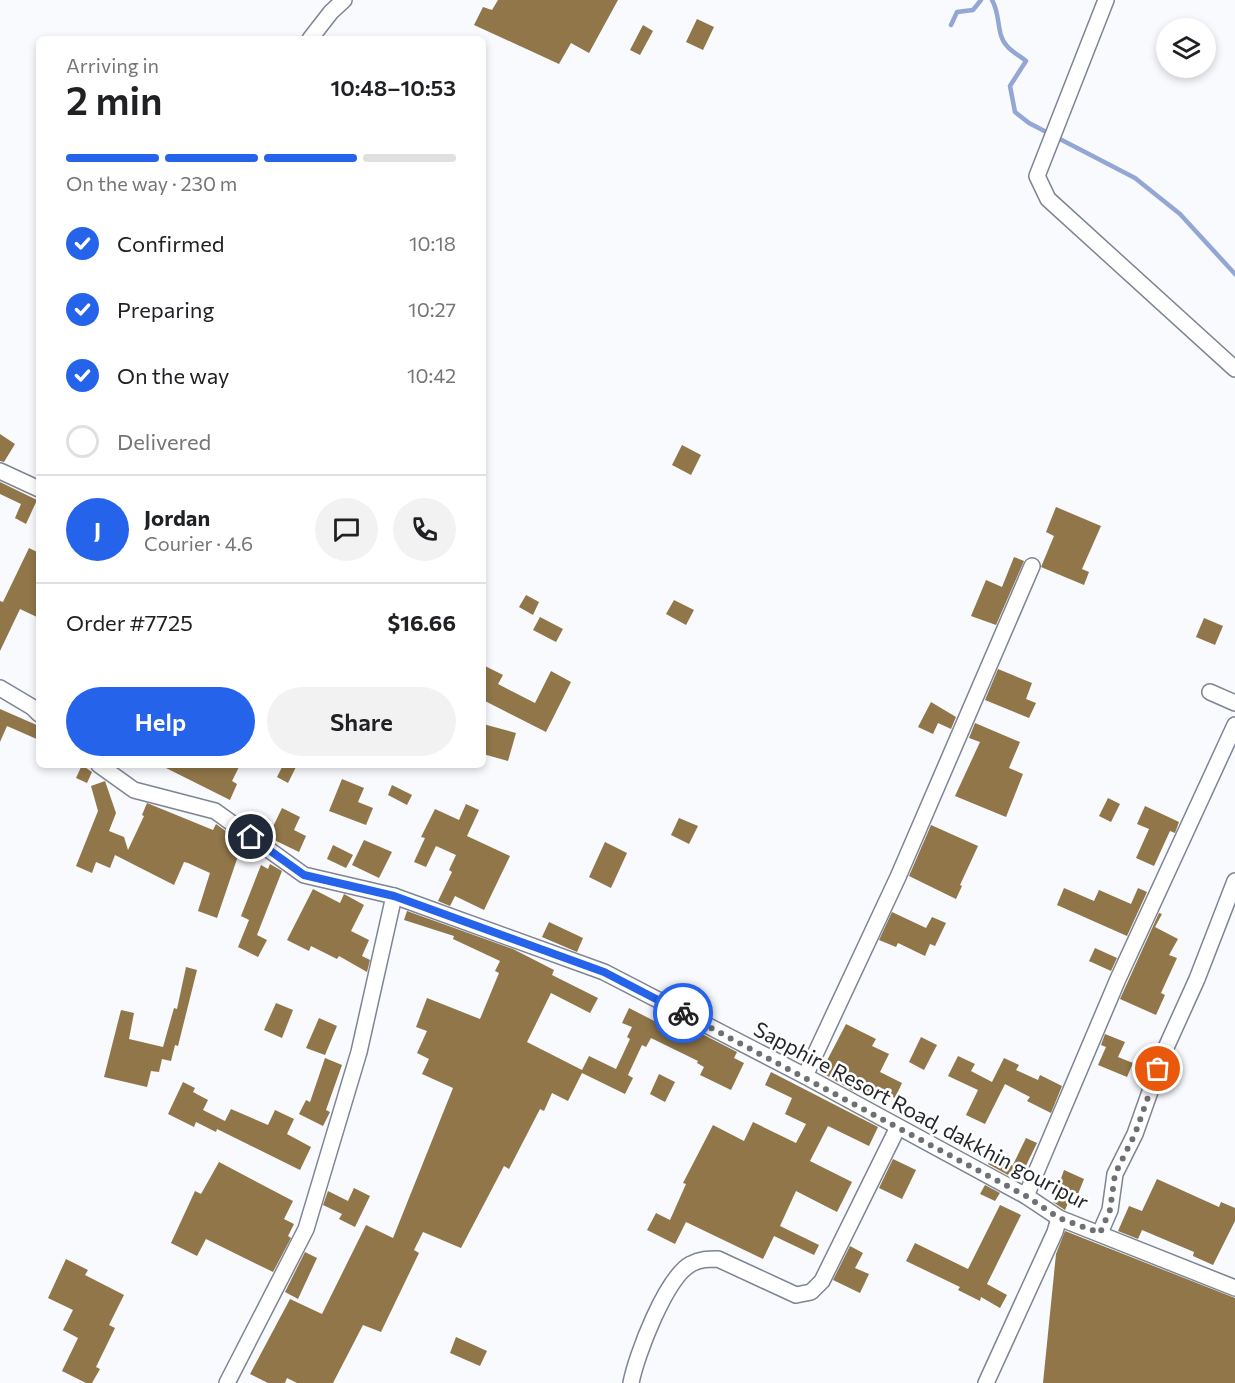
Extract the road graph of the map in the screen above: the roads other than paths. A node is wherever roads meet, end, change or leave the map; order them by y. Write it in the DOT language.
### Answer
graph roads {
  1 [pos="344,0"];
  2 [pos="1106,0"];
  3 [pos="312,36"];
  4 [pos="1235,369"];
  5 [pos="0,471"];
  6 [pos="36,488"];
  7 [pos="1032,566"];
  8 [pos="0,688"];
  9 [pos="1210,692"];
  10 [pos="1235,704"];
  11 [pos="36,711"];
  12 [pos="1235,725"];
  13 [pos="103,768"];
  14 [pos="1235,881"];
  15 [pos="394,896"];
  16 [pos="805,1076"];
  17 [pos="898,1127"];
  18 [pos="1026,1196"];
  19 [pos="1059,1218"];
  20 [pos="1100,1233"];
  21 [pos="1235,1288"];
  22 [pos="227,1383"];
  23 [pos="630,1383"];
  24 [pos="986,1383"];
  1 -- 3 [label="street"];
  2 -- 4 [label="street"];
  5 -- 6 [label="street"];
  7 -- 16 [label="street"];
  8 -- 11 [label="street"];
  9 -- 10 [label="street"];
  12 -- 18 [label="street"];
  13 -- 15 [label="street, Sapphire Resort Road, dakkhin gouripur"];
  14 -- 20 [label="street"];
  15 -- 16 [label="street, Sapphire Resort Road, dakkhin gouripur"];
  15 -- 22 [label="street"];
  16 -- 17 [label="street, Sapphire Resort Road, dakkhin gouripur"];
  17 -- 18 [label="street, Sapphire Resort Road, dakkhin gouripur"];
  17 -- 23 [label="street"];
  18 -- 19 [label="street, Sapphire Resort Road, dakkhin gouripur"];
  19 -- 20 [label="street, Sapphire Resort Road, dakkhin gouripur"];
  19 -- 24 [label="street"];
  20 -- 21 [label="street, Sapphire Resort Road, dakkhin gouripur"];
}
